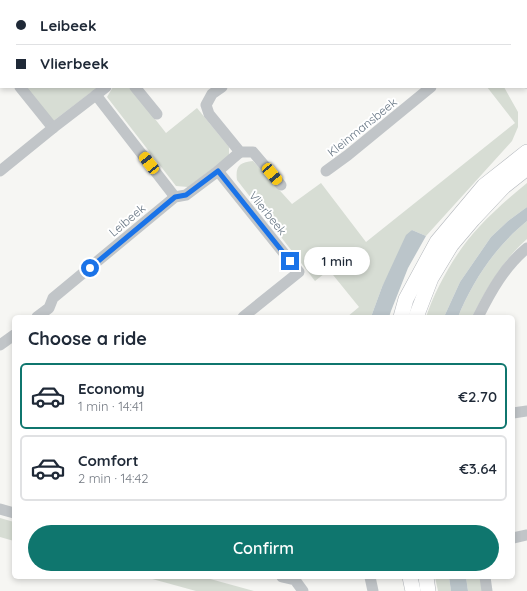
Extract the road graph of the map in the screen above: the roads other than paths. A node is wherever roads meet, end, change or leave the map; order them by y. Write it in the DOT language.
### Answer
graph roads {
  1 [pos="21,88"];
  2 [pos="105,88"];
  3 [pos="136,88"];
  4 [pos="221,88"];
  5 [pos="430,88"];
  6 [pos="96,95"];
  7 [pos="157,114"];
  8 [pos="53,128"];
  9 [pos="240,152"];
  10 [pos="527,152"];
  11 [pos="527,168"];
  12 [pos="0,171"];
  13 [pos="218,171"];
  14 [pos="326,171"];
  15 [pos="281,184"];
  16 [pos="175,197"];
  17 [pos="527,248"];
  18 [pos="518,255"];
  19 [pos="527,262"];
  20 [pos="48,308"];
  21 [pos="39,315"];
  22 [pos="54,315"];
  23 [pos="245,315"];
  24 [pos="401,315"];
  25 [pos="417,315"];
  26 [pos="479,315"];
  27 [pos="12,336"];
  28 [pos="0,345"];
  29 [pos="527,411"];
  30 [pos="515,413"];
  31 [pos="0,509"];
  32 [pos="12,512"];
  33 [pos="527,535"];
  34 [pos="515,538"];
  35 [pos="291,579"];
  36 [pos="370,579"];
  37 [pos="410,579"];
  38 [pos="426,579"];
  39 [pos="485,579"];
  40 [pos="303,591"];
  41 [pos="373,591"];
  42 [pos="413,591"];
  43 [pos="428,591"];
  44 [pos="487,591"];
  1 -- 8 [label="street"];
  2 -- 6 [label="street"];
  3 -- 7 [label="street"];
  4 -- 9 [label="street"];
  5 -- 14 [label="street, Kleinmansbeek"];
  6 -- 8 [label="street"];
  6 -- 16 [label="street"];
  8 -- 12 [label="street"];
  9 -- 13 [label="street, Leibeek"];
  9 -- 15 [label="street"];
  10 -- 24 [label="street"];
  11 -- 25 [label="street"];
  13 -- 16 [label="street, Leibeek"];
  13 -- 23 [label="street, Vlierbeek"];
  16 -- 20 [label="street, Leibeek"];
  17 -- 18 [label="street"];
  18 -- 19 [label="street"];
  18 -- 26 [label="street"];
  20 -- 21 [label="street, Leibeek"];
  20 -- 22 [label="street"];
  27 -- 28 [label="street"];
  29 -- 30 [label="street"];
  31 -- 32 [label="street"];
  33 -- 34 [label="street"];
  35 -- 40 [label="street"];
  36 -- 41 [label="street"];
  37 -- 42 [label="street"];
  38 -- 43 [label="street"];
  39 -- 44 [label="street"];
}
